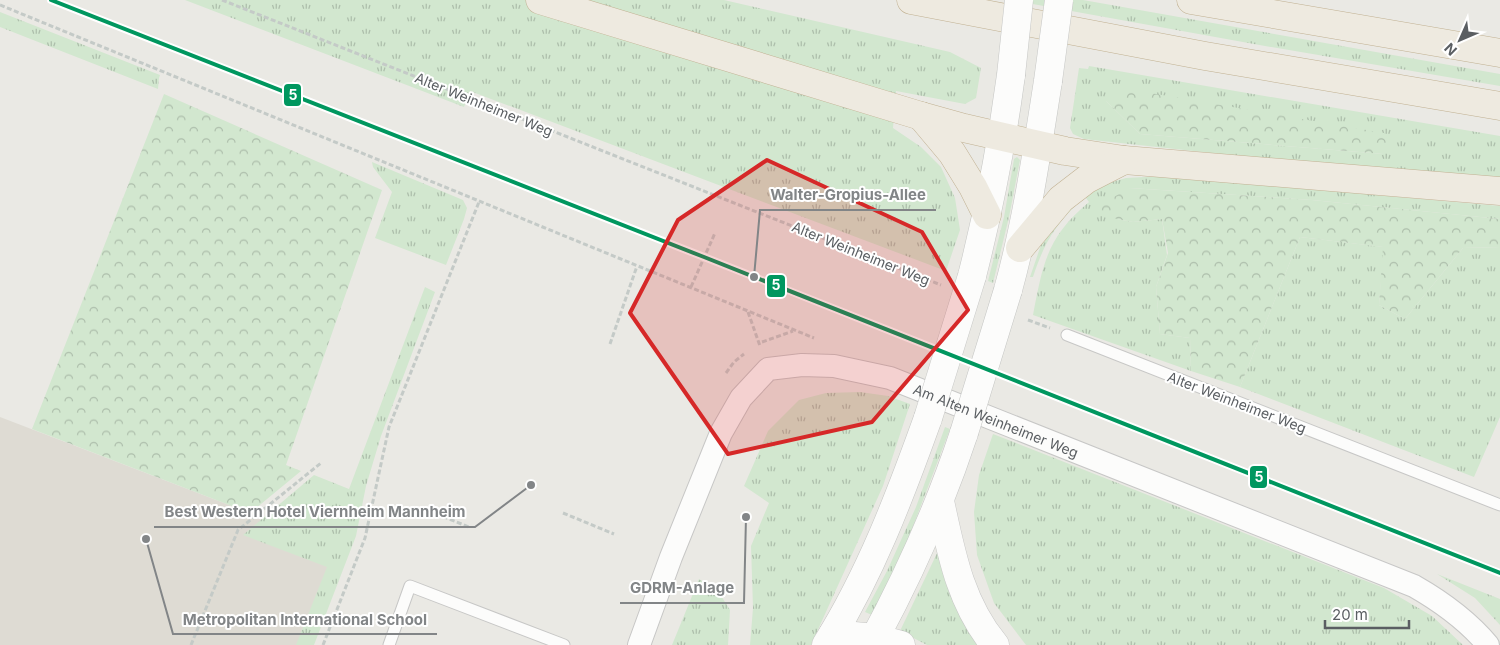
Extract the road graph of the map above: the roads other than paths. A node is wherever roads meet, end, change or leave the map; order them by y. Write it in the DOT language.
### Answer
graph roads {
  1 [pos="540,0"];
  2 [pos="911,0"];
  3 [pos="1019,0"];
  4 [pos="1059,0"];
  5 [pos="1191,0"];
  6 [pos="1500,53"];
  7 [pos="1500,106"];
  8 [pos="921,116"];
  9 [pos="1002,137"];
  10 [pos="1038,145"];
  11 [pos="1124,160"];
  12 [pos="1500,191"];
  13 [pos="987,215"];
  14 [pos="1020,248"];
  15 [pos="1067,335"];
  16 [pos="940,501"];
  17 [pos="1500,505"];
  18 [pos="834,641"];
  19 [pos="873,641"];
  20 [pos="388,645"];
  21 [pos="564,645"];
  22 [pos="639,645"];
  23 [pos="901,645"];
  24 [pos="995,645"];
  25 [pos="1488,645"];
  1 -- 8 [label="highway"];
  2 -- 7 [label="highway"];
  3 -- 9 [label="main road, bridge"];
  4 -- 10 [label="main road, bridge"];
  5 -- 6 [label="highway"];
  8 -- 9 [label="highway"];
  8 -- 13 [label="highway"];
  9 -- 10 [label="highway"];
  9 -- 13 [label="main road"];
  10 -- 11 [label="highway"];
  10 -- 14 [label="main road"];
  11 -- 12 [label="highway"];
  11 -- 14 [label="highway"];
  13 -- 18 [label="main road, bridge"];
  14 -- 16 [label="main road, bridge"];
  15 -- 17 [label="lane, Alter Weinheimer Weg"];
  16 -- 19 [label="main road"];
  16 -- 24 [label="main road"];
  18 -- 19 [label="main road"];
  19 -- 23 [label="main road"];
  20 -- 21 [label="lane"];
  22 -- 25 [label="street, Am Alten Weinheimer Weg"];
}
